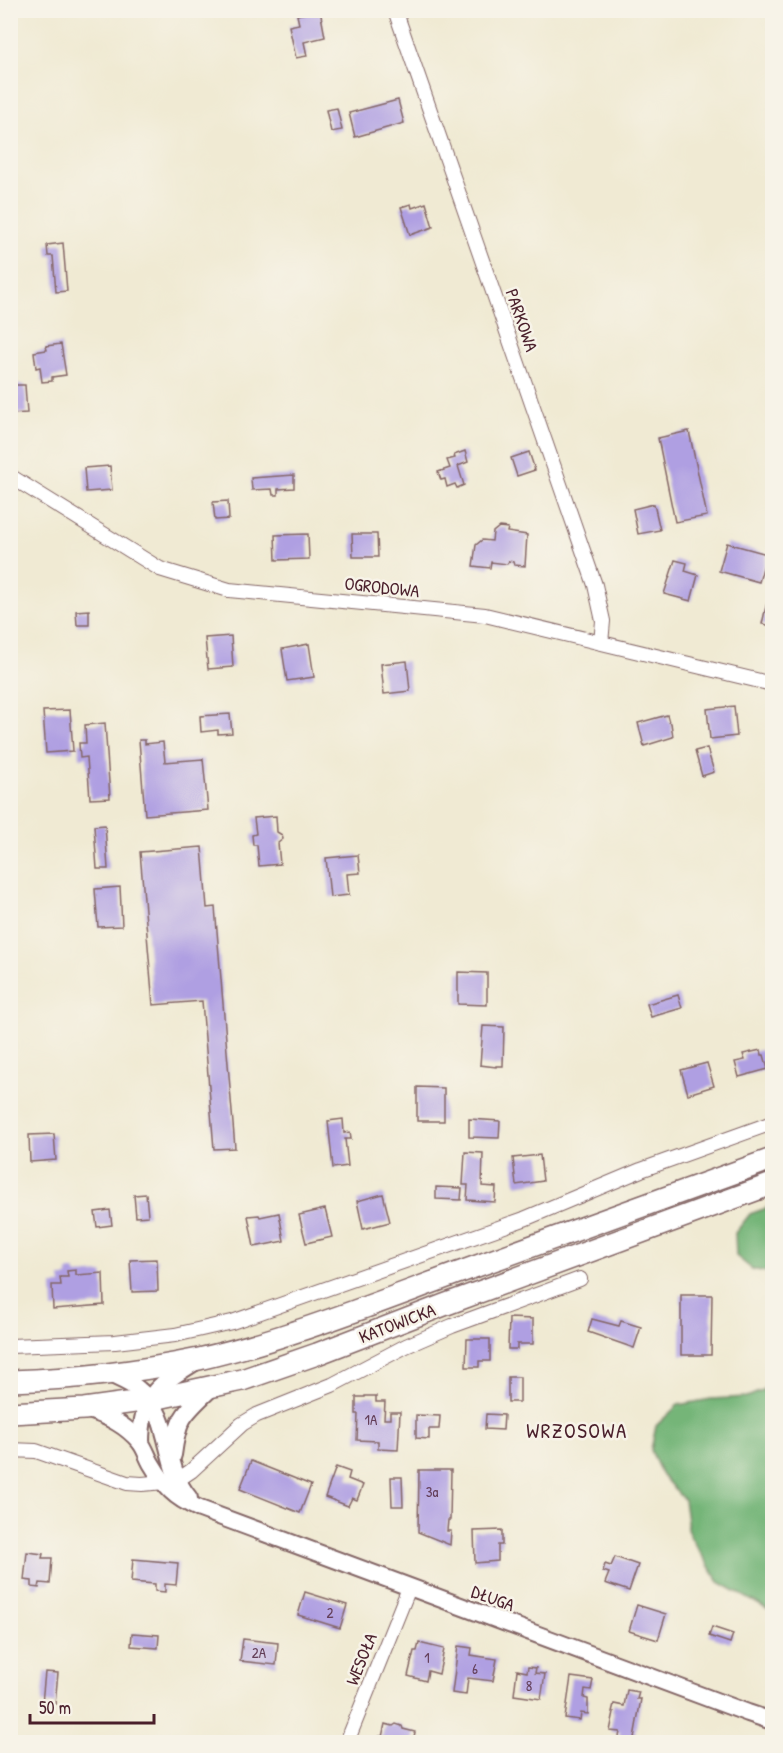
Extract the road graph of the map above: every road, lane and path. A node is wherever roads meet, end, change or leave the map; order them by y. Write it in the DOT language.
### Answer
graph roads {
  1 [pos="395,10"];
  2 [pos="10,476"];
  3 [pos="601,643"];
  4 [pos="772,684"];
  5 [pos="772,1123"];
  6 [pos="772,1159"];
  7 [pos="772,1184"];
  8 [pos="580,1280"];
  9 [pos="10,1346"];
  10 [pos="201,1358"];
  11 [pos="110,1374"];
  12 [pos="10,1381"];
  13 [pos="211,1388"];
  14 [pos="149,1400"];
  15 [pos="84,1408"];
  16 [pos="10,1413"];
  17 [pos="141,1443"];
  18 [pos="10,1450"];
  19 [pos="170,1476"];
  20 [pos="409,1588"];
  21 [pos="772,1721"];
  22 [pos="347,1743"];
  1 -- 3 [label="street, PARKOWA"];
  2 -- 3 [label="street, OGRODOWA"];
  3 -- 4 [label="street, OGRODOWA"];
  5 -- 9 [label="street"];
  6 -- 10 [label="main road, KATOWICKA"];
  7 -- 13 [label="main road, KATOWICKA"];
  8 -- 19 [label="street"];
  10 -- 11 [label="main road, KATOWICKA"];
  10 -- 14 [label="street"];
  11 -- 12 [label="main road, KATOWICKA"];
  11 -- 14 [label="street"];
  13 -- 14 [label="main road, KATOWICKA"];
  13 -- 19 [label="street"];
  14 -- 15 [label="main road, KATOWICKA"];
  14 -- 17 [label="street"];
  14 -- 19 [label="street"];
  15 -- 16 [label="main road, KATOWICKA"];
  15 -- 17 [label="street, DŁUGA"];
  17 -- 19 [label="street, DŁUGA"];
  18 -- 19 [label="street"];
  19 -- 20 [label="street, DŁUGA"];
  20 -- 21 [label="street, DŁUGA"];
  20 -- 22 [label="street, WESOŁA"];
}
